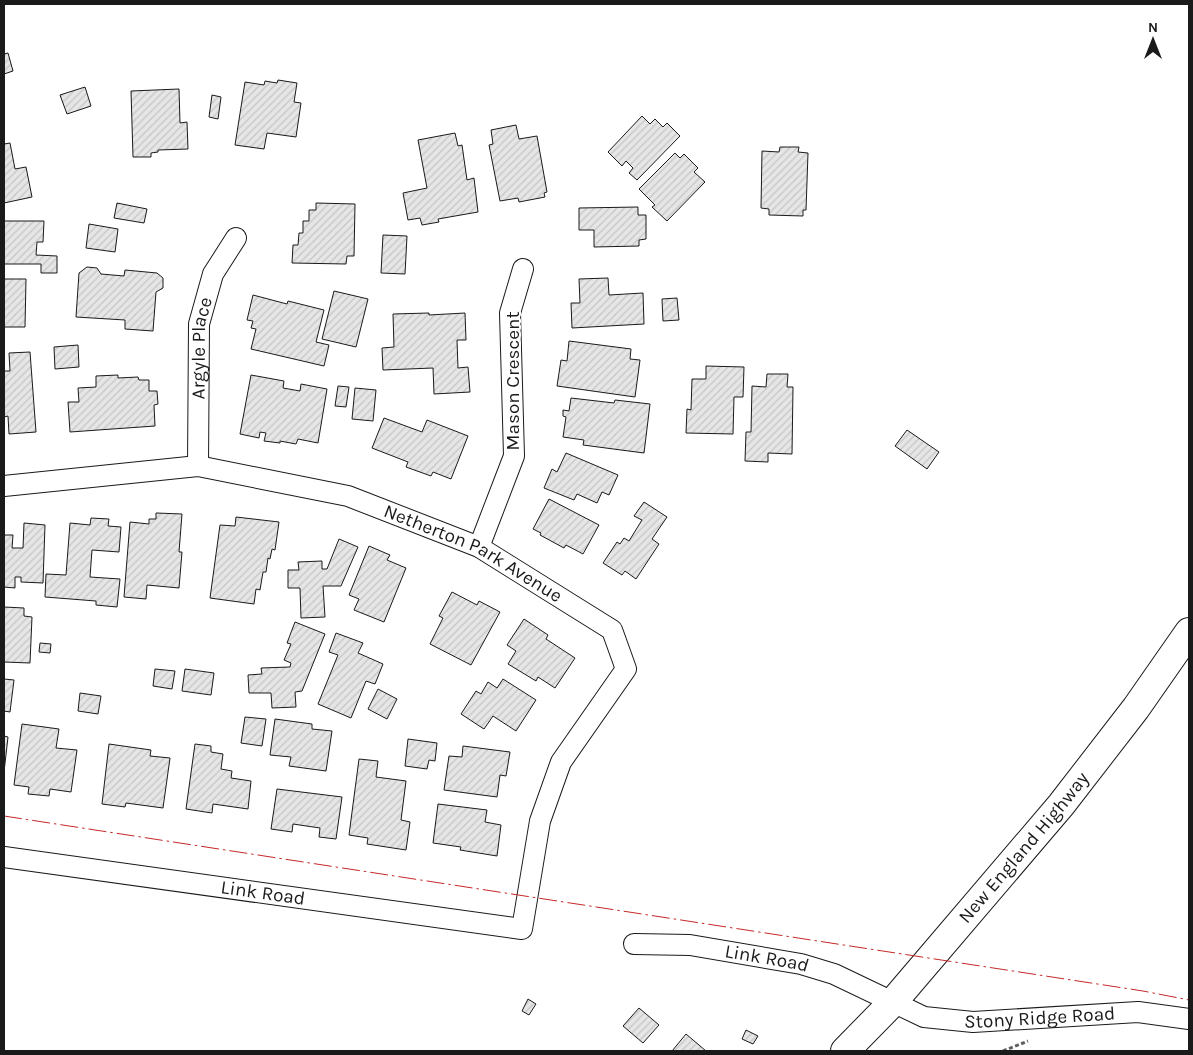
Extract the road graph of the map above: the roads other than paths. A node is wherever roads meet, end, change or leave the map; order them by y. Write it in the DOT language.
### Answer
graph roads {
  1 [pos="236,238"];
  2 [pos="523,269"];
  3 [pos="198,466"];
  4 [pos="4,486"];
  5 [pos="479,547"];
  6 [pos="1189,632"];
  7 [pos="4,857"];
  8 [pos="522,929"];
  9 [pos="634,944"];
  10 [pos="893,1002"];
  11 [pos="1189,1019"];
  12 [pos="845,1051"];
  1 -- 3 [label="street, Argyle Place"];
  2 -- 5 [label="street, Mason Crescent"];
  3 -- 4 [label="street, Netherton Park Avenue"];
  3 -- 5 [label="street, Netherton Park Avenue"];
  5 -- 8 [label="street, Netherton Park Avenue"];
  6 -- 10 [label="highway, New England Highway"];
  7 -- 8 [label="street, Link Road"];
  9 -- 10 [label="street, Link Road"];
  10 -- 11 [label="street, Stony Ridge Road"];
  10 -- 12 [label="highway, New England Highway"];
}
